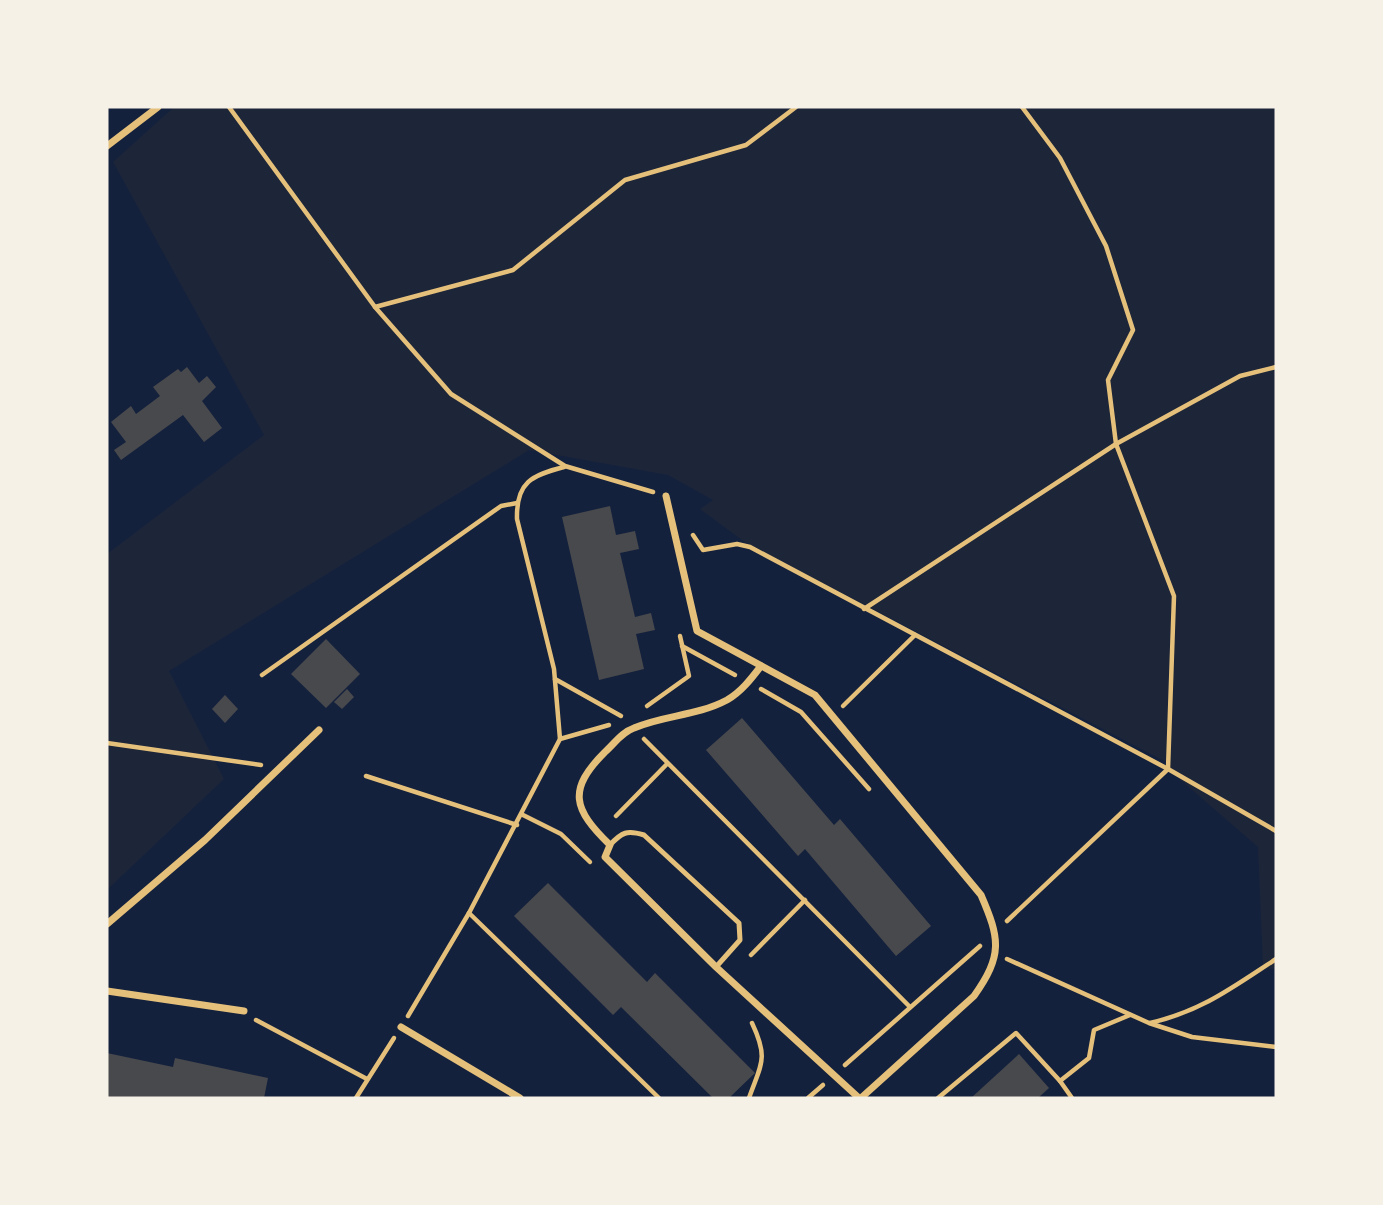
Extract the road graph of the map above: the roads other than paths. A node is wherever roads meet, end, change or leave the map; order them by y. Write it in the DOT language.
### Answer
graph roads {
  1 [pos="158,107"];
  2 [pos="107,146"];
  3 [pos="666,496"];
  4 [pos="761,666"];
  5 [pos="319,730"];
  6 [pos="610,845"];
  7 [pos="107,924"];
  8 [pos="716,967"];
  9 [pos="107,991"];
  10 [pos="244,1011"];
  11 [pos="401,1027"];
  12 [pos="520,1098"];
  13 [pos="860,1098"];
  1 -- 2 [label="street"];
  3 -- 4 [label="street"];
  4 -- 6 [label="street"];
  4 -- 13 [label="street"];
  5 -- 7 [label="street"];
  6 -- 8 [label="street"];
  6 -- 8 [label="lane"];
  8 -- 13 [label="street"];
  9 -- 10 [label="street"];
  11 -- 12 [label="street"];
}
